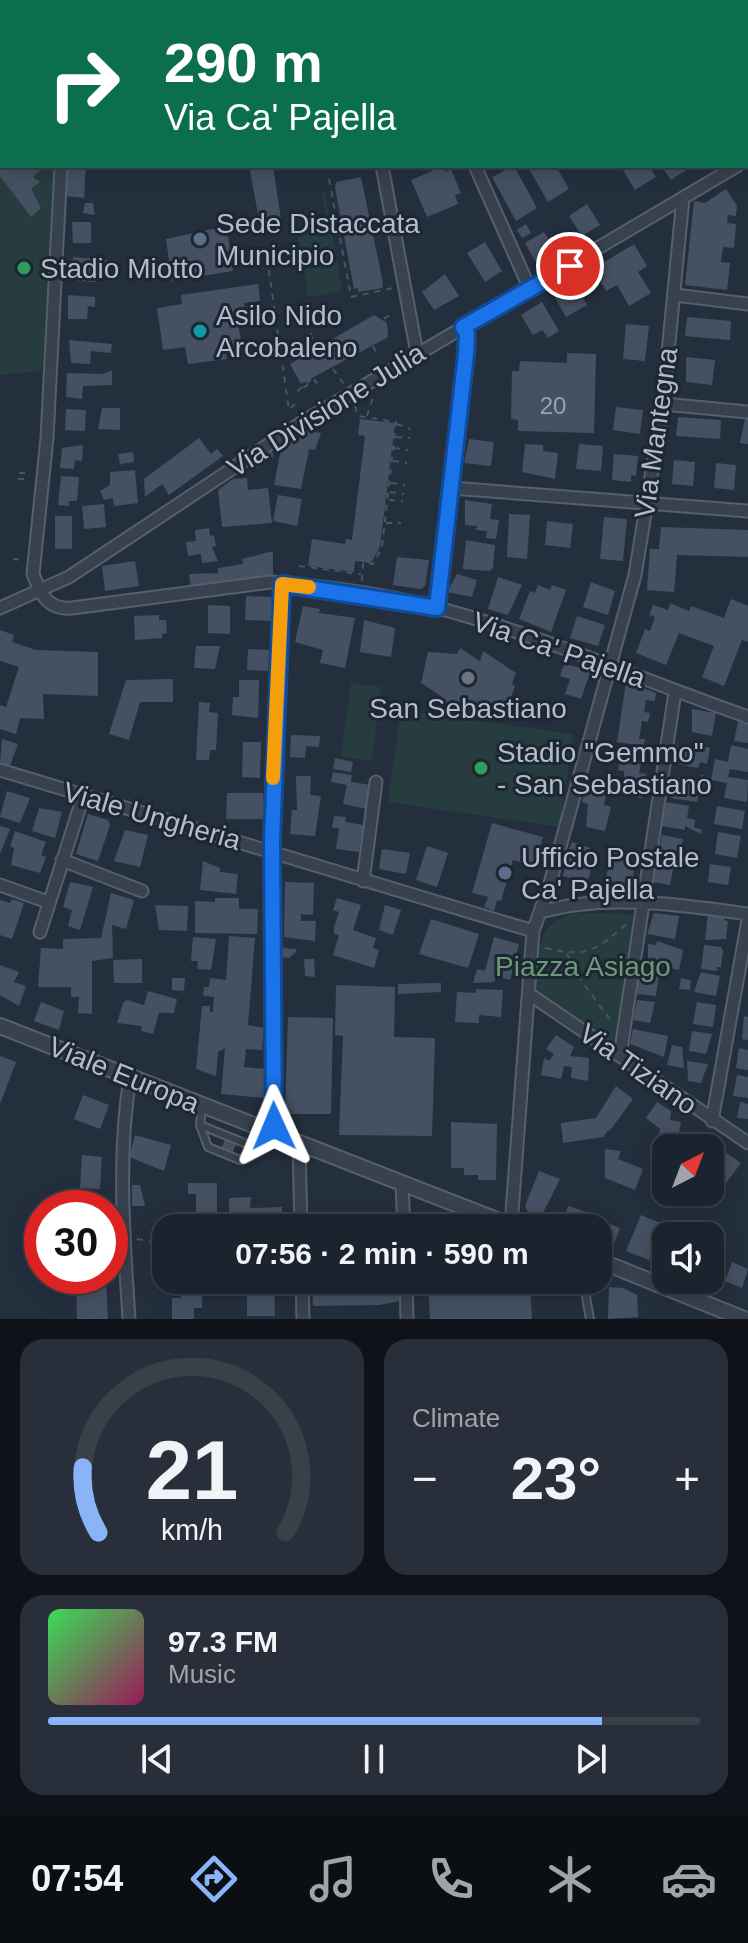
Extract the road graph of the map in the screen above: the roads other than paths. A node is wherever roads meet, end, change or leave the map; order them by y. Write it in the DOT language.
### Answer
graph roads {
  1 [pos="61,168"];
  2 [pos="382,168"];
  3 [pos="476,168"];
  4 [pos="734,168"];
  5 [pos="683,198"];
  6 [pos="530,289"];
  7 [pos="675,295"];
  8 [pos="748,304"];
  9 [pos="463,327"];
  10 [pos="417,353"];
  11 [pos="663,404"];
  12 [pos="748,412"];
  13 [pos="451,488"];
  14 [pos="647,502"];
  15 [pos="748,511"];
  16 [pos="282,584"];
  17 [pos="40,592"];
  18 [pos="0,608"];
  19 [pos="437,608"];
  20 [pos="608,665"];
  21 [pos="675,692"];
  22 [pos="748,717"];
  23 [pos="0,770"];
  24 [pos="376,782"];
  25 [pos="83,797"];
  26 [pos="272,851"];
  27 [pos="62,860"];
  28 [pos="363,881"];
  29 [pos="0,885"];
  30 [pos="142,891"];
  31 [pos="48,902"];
  32 [pos="644,903"];
  33 [pos="541,912"];
  34 [pos="748,914"];
  35 [pos="748,920"];
  36 [pos="533,931"];
  37 [pos="40,932"];
  38 [pos="529,994"];
  39 [pos="0,1026"];
  40 [pos="620,1056"];
  41 [pos="130,1078"];
  42 [pos="202,1106"];
  43 [pos="712,1121"];
  44 [pos="200,1125"];
  45 [pos="270,1133"];
  46 [pos="748,1143"];
  47 [pos="299,1144"];
  48 [pos="257,1148"];
  49 [pos="402,1185"];
  50 [pos="301,1214"];
  51 [pos="403,1214"];
  52 [pos="479,1214"];
  53 [pos="515,1214"];
  54 [pos="612,1266"];
  55 [pos="302,1294"];
  56 [pos="406,1294"];
  57 [pos="587,1294"];
  58 [pos="129,1319"];
  59 [pos="303,1319"];
  60 [pos="407,1319"];
  61 [pos="590,1319"];
  62 [pos="744,1319"];
  1 -- 17 [label="street"];
  2 -- 10 [label="street"];
  3 -- 6 [label="street"];
  4 -- 5 [label="street, Via Divisione Julia"];
  5 -- 6 [label="street, Via Divisione Julia"];
  5 -- 7 [label="street, Via Mantegna"];
  6 -- 9 [label="street, Via Divisione Julia"];
  7 -- 8 [label="street"];
  7 -- 11 [label="street, Via Mantegna"];
  9 -- 10 [label="street, Via Divisione Julia"];
  9 -- 13 [label="street"];
  10 -- 17 [label="street, Via Divisione Julia"];
  11 -- 12 [label="street"];
  11 -- 14 [label="street, Via Mantegna"];
  13 -- 14 [label="street"];
  13 -- 19 [label="street"];
  14 -- 15 [label="street"];
  14 -- 20 [label="street, Via Mantegna"];
  16 -- 17 [label="street, Via Ca' Pajella"];
  16 -- 19 [label="street, Via Ca' Pajella"];
  16 -- 26 [label="street"];
  17 -- 18 [label="street, Via Divisione Julia"];
  19 -- 20 [label="street, Via Ca' Pajella"];
  20 -- 21 [label="street, Via Ca' Pajella"];
  20 -- 33 [label="street, Via Mantegna"];
  21 -- 22 [label="street, Via Ca' Pajella"];
  21 -- 32 [label="street"];
  23 -- 25 [label="street, Viale Ungheria"];
  24 -- 28 [label="street"];
  25 -- 26 [label="street, Viale Ungheria"];
  25 -- 27 [label="street"];
  26 -- 28 [label="street, Viale Ungheria"];
  26 -- 45 [label="street"];
  27 -- 30 [label="street"];
  27 -- 31 [label="street"];
  28 -- 36 [label="street, Viale Ungheria"];
  29 -- 31 [label="street"];
  31 -- 37 [label="street"];
  32 -- 33 [label="street"];
  32 -- 34 [label="street"];
  32 -- 40 [label="street"];
  33 -- 36 [label="street, Via Mantegna"];
  35 -- 43 [label="street"];
  36 -- 38 [label="street, Via Mantegna"];
  38 -- 40 [label="street, Via Tiziano"];
  38 -- 53 [label="street, Via Mantegna"];
  39 -- 41 [label="street, Viale Europa"];
  40 -- 43 [label="street, Via Tiziano"];
  41 -- 42 [label="street, Viale Europa"];
  41 -- 58 [label="street"];
  42 -- 44 [label="lane"];
  42 -- 45 [label="street, Viale Europa"];
  43 -- 46 [label="street, Via Tiziano"];
  44 -- 48 [label="lane"];
  44 -- 48 [label="lane"];
  45 -- 47 [label="street, Viale Europa"];
  45 -- 48 [label="lane"];
  47 -- 49 [label="street, Viale Europa"];
  47 -- 50 [label="street"];
  49 -- 51 [label="street"];
  49 -- 52 [label="street, Viale Europa"];
  54 -- 62 [label="street"];
  55 -- 59 [label="street"];
  56 -- 60 [label="street"];
  57 -- 61 [label="lane"];
}
